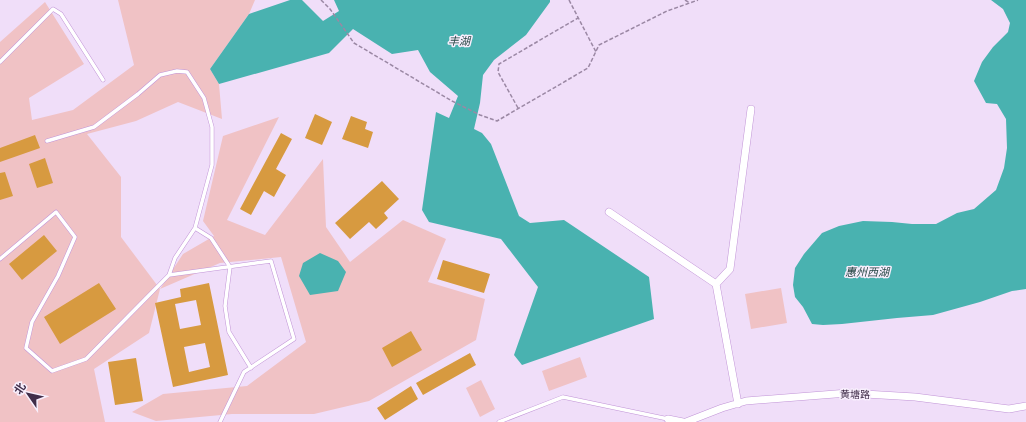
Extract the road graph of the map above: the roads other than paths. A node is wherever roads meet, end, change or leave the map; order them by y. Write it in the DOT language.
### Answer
graph roads {
  1 [pos="0,62"];
  2 [pos="103,80"];
  3 [pos="751,109"];
  4 [pos="47,141"];
  5 [pos="610,212"];
  6 [pos="195,228"];
  7 [pos="0,258"];
  8 [pos="230,267"];
  9 [pos="169,275"];
  10 [pos="716,284"];
  11 [pos="251,368"];
  12 [pos="738,404"];
  13 [pos="1026,406"];
  14 [pos="668,419"];
  15 [pos="220,422"];
  16 [pos="499,422"];
  17 [pos="685,422"];
  1 -- 2 [label="lane"];
  3 -- 10 [label="street"];
  4 -- 6 [label="lane"];
  5 -- 10 [label="street"];
  6 -- 8 [label="lane"];
  6 -- 9 [label="lane"];
  7 -- 9 [label="lane"];
  8 -- 9 [label="lane"];
  8 -- 11 [label="lane"];
  8 -- 11 [label="lane"];
  10 -- 12 [label="street"];
  11 -- 15 [label="lane"];
  12 -- 13 [label="street, 黄塘路"];
  12 -- 17 [label="street, 黄塘路"];
  14 -- 16 [label="lane"];
  14 -- 17 [label="street, 黄塘路"];
}
